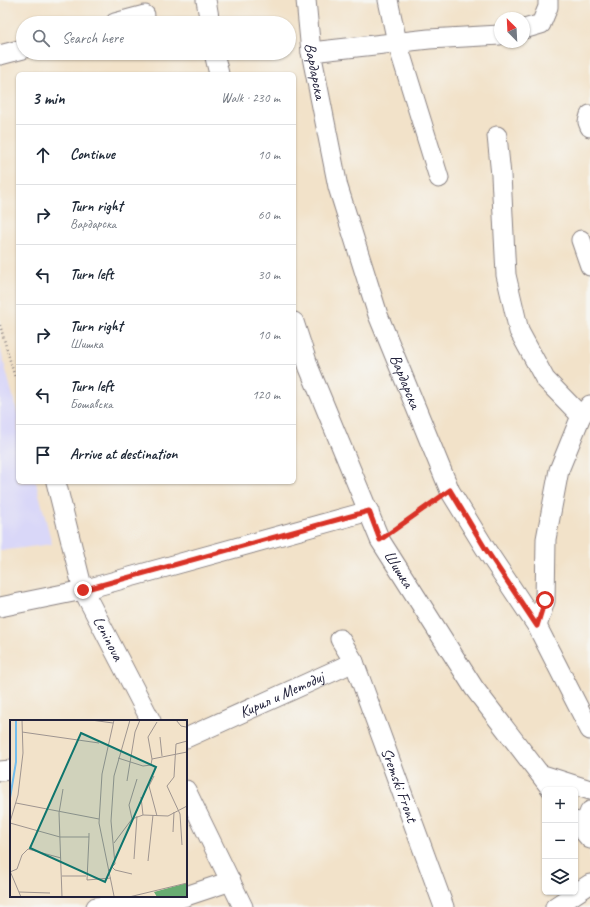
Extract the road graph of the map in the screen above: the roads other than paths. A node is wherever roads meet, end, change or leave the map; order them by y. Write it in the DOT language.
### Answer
graph roads {
  1 [pos="206,0"];
  2 [pos="306,0"];
  3 [pos="388,0"];
  4 [pos="548,0"];
  5 [pos="145,15"];
  6 [pos="141,16"];
  7 [pos="209,16"];
  8 [pos="530,27"];
  9 [pos="494,35"];
  10 [pos="397,42"];
  11 [pos="16,51"];
  12 [pos="312,52"];
  13 [pos="0,55"];
  14 [pos="216,60"];
  15 [pos="219,72"];
  16 [pos="590,115"];
  17 [pos="590,127"];
  18 [pos="497,136"];
  19 [pos="439,178"];
  20 [pos="580,240"];
  21 [pos="590,266"];
  22 [pos="296,328"];
  23 [pos="586,410"];
  24 [pos="56,484"];
  25 [pos="369,511"];
  26 [pos="83,590"];
  27 [pos="0,607"];
  28 [pos="537,626"];
  29 [pos="340,639"];
  30 [pos="354,662"];
  31 [pos="150,720"];
  32 [pos="590,730"];
  33 [pos="187,738"];
  34 [pos="10,770"];
  35 [pos="0,771"];
  36 [pos="540,774"];
  37 [pos="550,787"];
  38 [pos="590,790"];
  39 [pos="187,792"];
  40 [pos="590,811"];
  41 [pos="582,830"];
  42 [pos="231,881"];
  43 [pos="590,884"];
  44 [pos="187,896"];
  45 [pos="183,897"];
  46 [pos="96,907"];
  47 [pos="243,907"];
  48 [pos="444,907"];
  49 [pos="555,907"];
  1 -- 7 [label="street"];
  2 -- 12 [label="street, Вардарска"];
  3 -- 10 [label="street"];
  4 -- 8 [label="street"];
  5 -- 6 [label="street"];
  9 -- 10 [label="street"];
  10 -- 12 [label="street"];
  10 -- 19 [label="street"];
  11 -- 13 [label="street"];
  12 -- 28 [label="street, Вардарска"];
  14 -- 15 [label="street"];
  16 -- 17 [label="street"];
  18 -- 23 [label="street"];
  20 -- 21 [label="street"];
  22 -- 25 [label="street, Шишка"];
  23 -- 28 [label="street"];
  24 -- 26 [label="street, Leninova"];
  25 -- 26 [label="street"];
  25 -- 36 [label="street, Шишка"];
  26 -- 27 [label="street"];
  26 -- 31 [label="street, Leninova"];
  28 -- 32 [label="street, Вардарска"];
  29 -- 30 [label="street"];
  30 -- 33 [label="street, Кирил и Методиј"];
  30 -- 48 [label="street, Sremski Front"];
  34 -- 35 [label="street"];
  36 -- 37 [label="street, Шишка"];
  36 -- 38 [label="street"];
  39 -- 42 [label="street"];
  40 -- 41 [label="street"];
  42 -- 44 [label="street"];
  42 -- 47 [label="street"];
  43 -- 49 [label="street"];
  45 -- 46 [label="street"];
}
